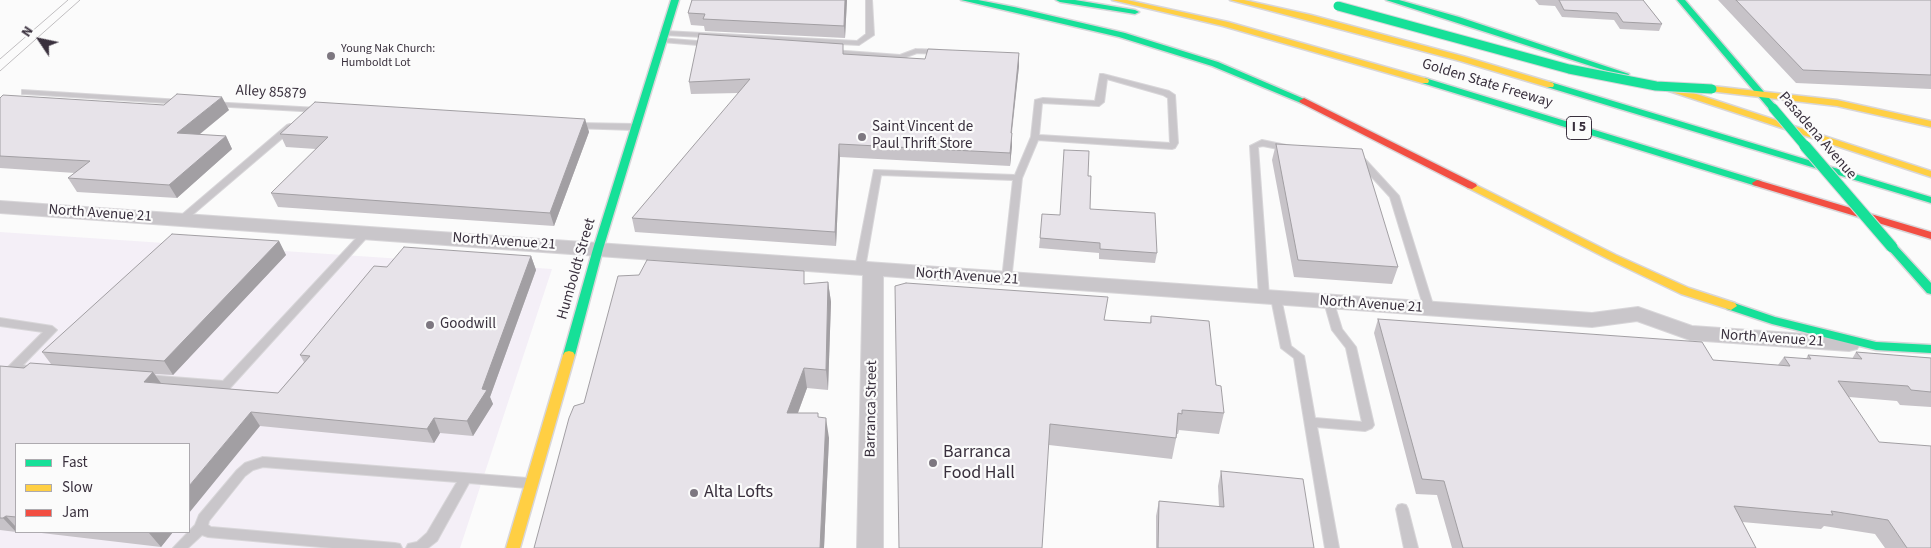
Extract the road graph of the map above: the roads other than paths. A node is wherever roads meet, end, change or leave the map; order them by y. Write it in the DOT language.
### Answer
graph roads {
  1 [pos="676,0"];
  2 [pos="870,0"];
  3 [pos="965,0"];
  4 [pos="1060,0"];
  5 [pos="1116,0"];
  6 [pos="1234,0"];
  7 [pos="1390,0"];
  8 [pos="1681,0"];
  9 [pos="1334,5"];
  10 [pos="1225,24"];
  11 [pos="663,37"];
  12 [pos="728,45"];
  13 [pos="825,52"];
  14 [pos="950,52"];
  15 [pos="25,92"];
  16 [pos="1760,93"];
  17 [pos="186,102"];
  18 [pos="205,103"];
  19 [pos="311,110"];
  20 [pos="330,111"];
  21 [pos="1931,124"];
  22 [pos="562,125"];
  23 [pos="635,127"];
  24 [pos="1035,137"];
  25 [pos="1298,150"];
  26 [pos="1344,158"];
  27 [pos="1931,174"];
  28 [pos="1018,178"];
  29 [pos="1931,200"];
  30 [pos="0,207"];
  31 [pos="181,220"];
  32 [pos="366,233"];
  33 [pos="1931,236"];
  34 [pos="598,249"];
  35 [pos="866,269"];
  36 [pos="1007,279"];
  37 [pos="1931,290"];
  38 [pos="1270,298"];
  39 [pos="1329,302"];
  40 [pos="1429,308"];
  41 [pos="0,322"];
  42 [pos="1876,346"];
  43 [pos="1931,349"];
  44 [pos="32,370"];
  45 [pos="139,378"];
  46 [pos="1310,422"];
  47 [pos="466,478"];
  48 [pos="533,483"];
  49 [pos="1402,509"];
  50 [pos="202,527"];
  51 [pos="180,548"];
  52 [pos="395,548"];
  53 [pos="413,548"];
  54 [pos="512,548"];
  55 [pos="870,548"];
  56 [pos="1332,548"];
  57 [pos="1411,548"];
  1 -- 11 [label="main road, Humboldt Street"];
  2 -- 11 [label="lane"];
  3 -- 42 [label="main road"];
  4 -- 10 [label="main road"];
  5 -- 10 [label="main road, Golden State Freeway / I 5"];
  6 -- 29 [label="main road, Golden State Freeway / I 5"];
  7 -- 27 [label="main road"];
  8 -- 16 [label="main road, Pasadena Avenue"];
  9 -- 16 [label="main road, bridge"];
  10 -- 33 [label="main road, Golden State Freeway / I 5"];
  11 -- 12 [label="lane"];
  11 -- 23 [label="main road, Humboldt Street"];
  13 -- 14 [label="lane"];
  15 -- 17 [label="lane"];
  16 -- 21 [label="main road"];
  16 -- 37 [label="main road, Pasadena Avenue, bridge"];
  18 -- 19 [label="lane, Alley 85879"];
  19 -- 20 [label="lane, Alley 85879"];
  19 -- 31 [label="lane"];
  22 -- 23 [label="lane"];
  23 -- 34 [label="main road, Humboldt Street"];
  24 -- 24 [label="lane"];
  24 -- 28 [label="lane"];
  25 -- 38 [label="lane"];
  26 -- 40 [label="lane"];
  28 -- 35 [label="lane"];
  28 -- 36 [label="lane"];
  30 -- 31 [label="street, North Avenue 21"];
  31 -- 32 [label="street, North Avenue 21"];
  32 -- 34 [label="street, North Avenue 21"];
  32 -- 45 [label="lane"];
  34 -- 35 [label="street, North Avenue 21"];
  34 -- 48 [label="main road, Humboldt Street"];
  35 -- 36 [label="street, North Avenue 21"];
  35 -- 55 [label="street, Barranca Street"];
  36 -- 38 [label="street, North Avenue 21"];
  38 -- 39 [label="street, North Avenue 21"];
  38 -- 46 [label="lane"];
  39 -- 40 [label="street, North Avenue 21"];
  39 -- 46 [label="lane"];
  40 -- 42 [label="street, North Avenue 21"];
  41 -- 44 [label="lane"];
  42 -- 43 [label="main road, North Avenue 21"];
  46 -- 56 [label="lane"];
  47 -- 48 [label="lane"];
  47 -- 50 [label="lane"];
  47 -- 53 [label="lane"];
  48 -- 54 [label="main road, Humboldt Street"];
  49 -- 57 [label="lane"];
  50 -- 51 [label="lane"];
  50 -- 52 [label="lane"];
}
